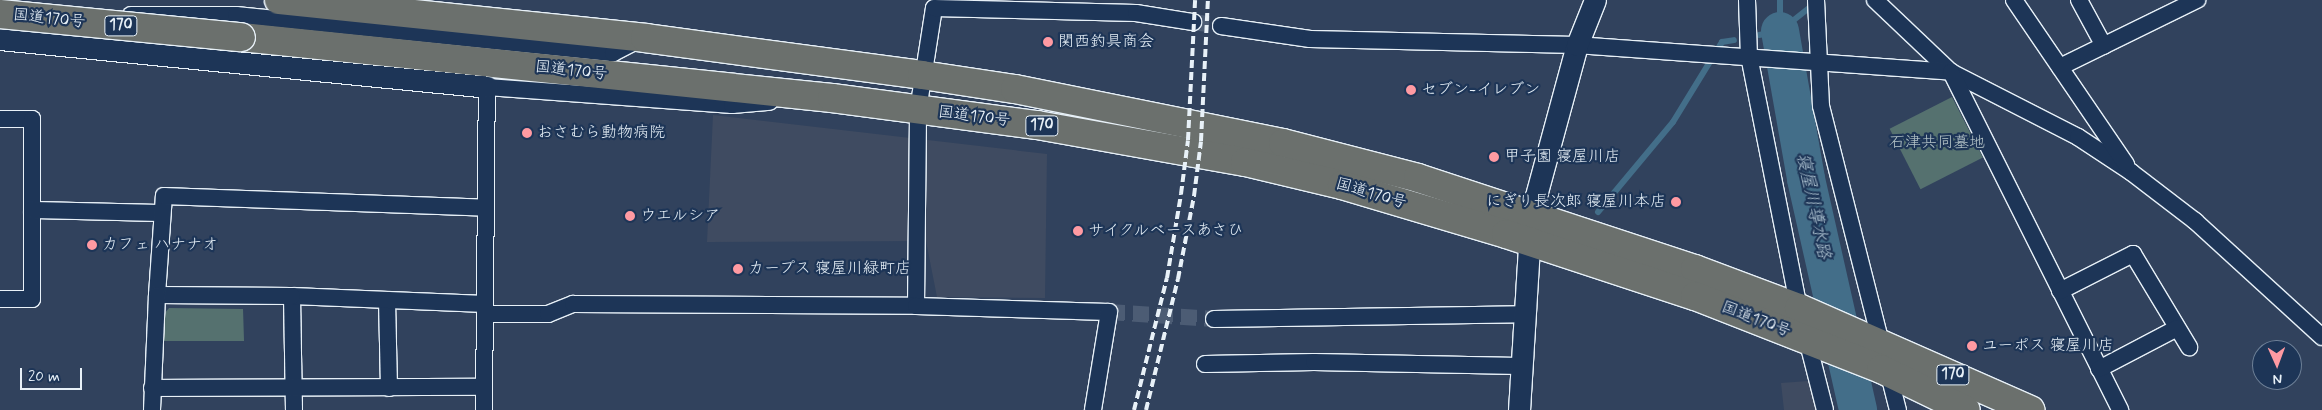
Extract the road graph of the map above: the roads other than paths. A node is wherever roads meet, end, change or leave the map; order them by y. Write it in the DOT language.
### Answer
graph roads {
  1 [pos="279,0"];
  2 [pos="1595,0"];
  3 [pos="1747,0"];
  4 [pos="1816,0"];
  5 [pos="1875,0"];
  6 [pos="2014,0"];
  7 [pos="2079,0"];
  8 [pos="2197,0"];
  9 [pos="0,14"];
  10 [pos="1193,22"];
  11 [pos="0,26"];
  12 [pos="1221,26"];
  13 [pos="645,38"];
  14 [pos="0,39"];
  15 [pos="1578,45"];
  16 [pos="2104,46"];
  17 [pos="1755,56"];
  18 [pos="1813,58"];
  19 [pos="2060,67"];
  20 [pos="1951,72"];
  21 [pos="922,75"];
  22 [pos="487,87"];
  23 [pos="832,98"];
  24 [pos="918,110"];
  25 [pos="0,119"];
  26 [pos="2131,172"];
  27 [pos="486,208"];
  28 [pos="32,210"];
  29 [pos="162,213"];
  30 [pos="1531,214"];
  31 [pos="1529,242"];
  32 [pos="2060,291"];
  33 [pos="157,295"];
  34 [pos="292,296"];
  35 [pos="0,299"];
  36 [pos="387,300"];
  37 [pos="916,306"];
  38 [pos="485,309"];
  39 [pos="1804,310"];
  40 [pos="1523,314"];
  41 [pos="1214,319"];
  42 [pos="2177,328"];
  43 [pos="2322,337"];
  44 [pos="1812,342"];
  45 [pos="2189,347"];
  46 [pos="1881,357"];
  47 [pos="1205,364"];
  48 [pos="1520,366"];
  49 [pos="2099,369"];
  50 [pos="484,387"];
  51 [pos="152,388"];
  52 [pos="294,388"];
  53 [pos="389,388"];
  54 [pos="1518,409"];
  55 [pos="152,410"];
  56 [pos="294,410"];
  57 [pos="484,410"];
  58 [pos="1093,410"];
  59 [pos="1825,410"];
  60 [pos="1898,410"];
  61 [pos="1966,410"];
  62 [pos="2030,410"];
  63 [pos="2120,410"];
  1 -- 13 [label="highway, 国道170号 / 170"];
  2 -- 15 [label="street"];
  3 -- 17 [label="street"];
  4 -- 18 [label="street"];
  5 -- 20 [label="street"];
  6 -- 19 [label="street"];
  7 -- 16 [label="street"];
  8 -- 16 [label="street"];
  9 -- 23 [label="highway, 国道170号 / 170, bridge"];
  10 -- 21 [label="street"];
  11 -- 13 [label="street"];
  12 -- 15 [label="street"];
  13 -- 21 [label="highway, 国道170号 / 170"];
  14 -- 22 [label="street"];
  15 -- 17 [label="street"];
  15 -- 30 [label="street"];
  16 -- 19 [label="street"];
  17 -- 18 [label="street"];
  17 -- 39 [label="street"];
  18 -- 20 [label="street"];
  18 -- 46 [label="street"];
  19 -- 26 [label="street"];
  20 -- 26 [label="street"];
  20 -- 32 [label="street"];
  21 -- 24 [label="street"];
  21 -- 30 [label="highway, 国道170号 / 170"];
  22 -- 23 [label="street"];
  22 -- 27 [label="street"];
  23 -- 24 [label="highway, 国道170号 / 170"];
  24 -- 31 [label="highway, 国道170号 / 170"];
  24 -- 37 [label="street"];
  25 -- 28 [label="street"];
  26 -- 43 [label="street"];
  27 -- 29 [label="street"];
  27 -- 38 [label="street"];
  28 -- 29 [label="street"];
  28 -- 35 [label="street"];
  29 -- 33 [label="street"];
  30 -- 31 [label="street"];
  30 -- 39 [label="highway, 国道170号 / 170"];
  31 -- 40 [label="street"];
  31 -- 44 [label="highway, 国道170号 / 170"];
  32 -- 42 [label="street"];
  32 -- 49 [label="street"];
  33 -- 34 [label="street"];
  33 -- 51 [label="street"];
  34 -- 36 [label="street"];
  34 -- 52 [label="street"];
  36 -- 38 [label="street"];
  36 -- 53 [label="street"];
  37 -- 38 [label="street"];
  37 -- 58 [label="street"];
  38 -- 50 [label="street"];
  39 -- 44 [label="street"];
  39 -- 46 [label="highway, 国道170号 / 170"];
  40 -- 41 [label="street"];
  40 -- 48 [label="street"];
  42 -- 45 [label="street"];
  42 -- 49 [label="street"];
  44 -- 46 [label="highway, 国道170号 / 170"];
  44 -- 59 [label="street"];
  46 -- 60 [label="street"];
  46 -- 61 [label="highway, 国道170号 / 170"];
  46 -- 62 [label="highway, 国道170号 / 170"];
  47 -- 48 [label="street"];
  48 -- 54 [label="street"];
  49 -- 63 [label="street"];
  50 -- 53 [label="street"];
  50 -- 57 [label="street"];
  51 -- 52 [label="street"];
  51 -- 55 [label="street"];
  52 -- 53 [label="street"];
  52 -- 56 [label="street"];
}
